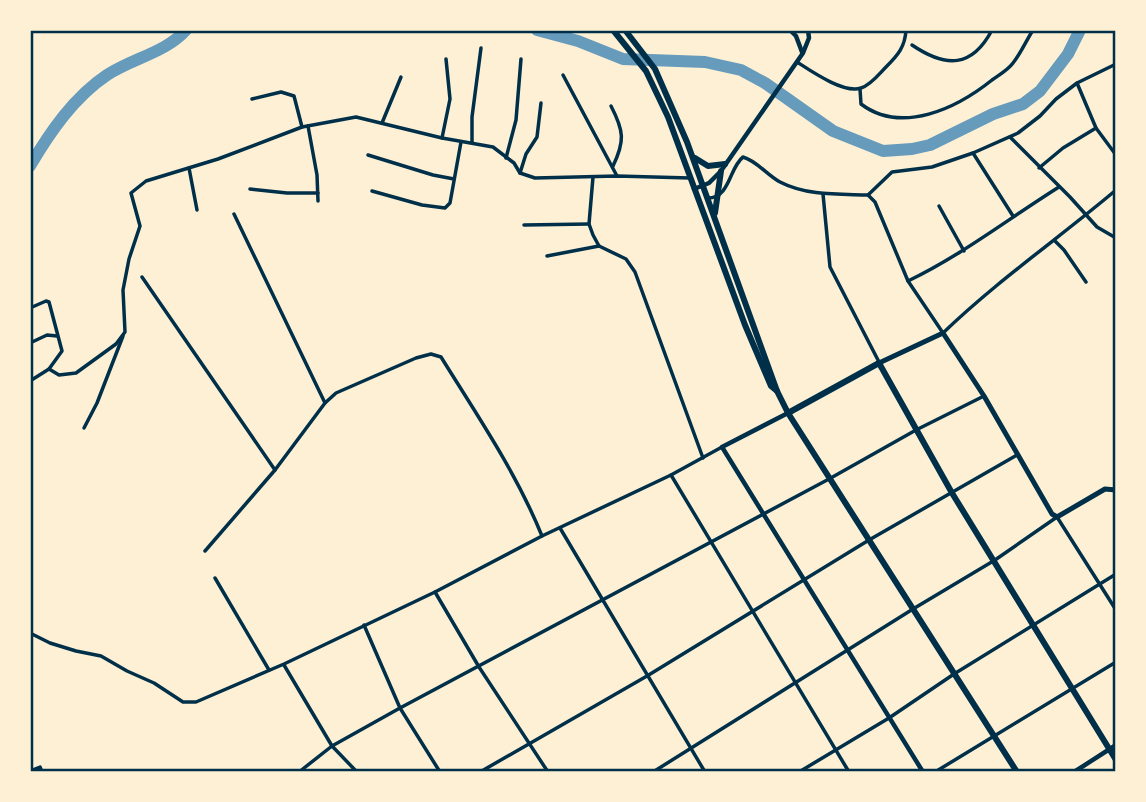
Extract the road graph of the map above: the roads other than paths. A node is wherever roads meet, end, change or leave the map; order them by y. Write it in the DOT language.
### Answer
graph roads {
  1 [pos="612,30"];
  2 [pos="625,30"];
  3 [pos="790,30"];
  4 [pos="808,30"];
  5 [pos="906,30"];
  6 [pos="951,30"];
  7 [pos="992,30"];
  8 [pos="1033,30"];
  9 [pos="912,45"];
  10 [pos="481,48"];
  11 [pos="803,53"];
  12 [pos="446,59"];
  13 [pos="521,59"];
  14 [pos="797,62"];
  15 [pos="1116,64"];
  16 [pos="563,75"];
  17 [pos="401,77"];
  18 [pos="1077,83"];
  19 [pos="860,89"];
  20 [pos="252,99"];
  21 [pos="541,103"];
  22 [pos="611,106"];
  23 [pos="382,123"];
  24 [pos="308,125"];
  25 [pos="302,127"];
  26 [pos="1096,128"];
  27 [pos="1010,137"];
  28 [pos="442,138"];
  29 [pos="461,142"];
  30 [pos="472,142"];
  31 [pos="973,153"];
  32 [pos="692,154"];
  33 [pos="368,155"];
  34 [pos="1116,155"];
  35 [pos="506,158"];
  36 [pos="726,163"];
  37 [pos="613,166"];
  38 [pos="188,168"];
  39 [pos="1039,168"];
  40 [pos="721,171"];
  41 [pos="520,173"];
  42 [pos="617,176"];
  43 [pos="593,177"];
  44 [pos="690,178"];
  45 [pos="454,179"];
  46 [pos="704,185"];
  47 [pos="1059,187"];
  48 [pos="250,189"];
  49 [pos="694,189"];
  50 [pos="1116,190"];
  51 [pos="372,191"];
  52 [pos="318,193"];
  53 [pos="823,194"];
  54 [pos="868,195"];
  55 [pos="717,197"];
  56 [pos="708,198"];
  57 [pos="318,201"];
  58 [pos="939,206"];
  59 [pos="197,210"];
  60 [pos="234,214"];
  61 [pos="714,215"];
  62 [pos="1086,215"];
  63 [pos="1013,216"];
  64 [pos="589,224"];
  65 [pos="524,225"];
  66 [pos="1116,238"];
  67 [pos="1055,241"];
  68 [pos="598,246"];
  69 [pos="964,251"];
  70 [pos="547,256"];
  71 [pos="142,277"];
  72 [pos="908,281"];
  73 [pos="1086,282"];
  74 [pos="30,308"];
  75 [pos="125,332"];
  76 [pos="943,333"];
  77 [pos="57,337"];
  78 [pos="30,343"];
  79 [pos="879,363"];
  80 [pos="49,369"];
  81 [pos="30,381"];
  82 [pos="777,391"];
  83 [pos="984,396"];
  84 [pos="325,403"];
  85 [pos="788,413"];
  86 [pos="84,428"];
  87 [pos="916,430"];
  88 [pos="722,447"];
  89 [pos="1018,454"];
  90 [pos="703,458"];
  91 [pos="275,470"];
  92 [pos="671,475"];
  93 [pos="829,479"];
  94 [pos="1115,488"];
  95 [pos="952,493"];
  96 [pos="762,514"];
  97 [pos="1057,517"];
  98 [pos="560,528"];
  99 [pos="542,536"];
  100 [pos="869,540"];
  101 [pos="710,542"];
  102 [pos="205,551"];
  103 [pos="995,561"];
  104 [pos="1116,574"];
  105 [pos="215,578"];
  106 [pos="805,581"];
  107 [pos="1100,585"];
  108 [pos="435,592"];
  109 [pos="601,600"];
  110 [pos="913,609"];
  111 [pos="1116,610"];
  112 [pos="752,612"];
  113 [pos="364,625"];
  114 [pos="1035,626"];
  115 [pos="30,633"];
  116 [pos="846,651"];
  117 [pos="1116,662"];
  118 [pos="284,664"];
  119 [pos="479,667"];
  120 [pos="269,670"];
  121 [pos="954,674"];
  122 [pos="647,676"];
  123 [pos="796,684"];
  124 [pos="1072,687"];
  125 [pos="400,708"];
  126 [pos="889,718"];
  127 [pos="994,736"];
  128 [pos="529,743"];
  129 [pos="332,746"];
  130 [pos="1113,747"];
  131 [pos="690,748"];
  132 [pos="836,750"];
  133 [pos="1116,760"];
  134 [pos="30,771"];
  135 [pos="42,772"];
  136 [pos="299,772"];
  137 [pos="357,772"];
  138 [pos="440,772"];
  139 [pos="480,772"];
  140 [pos="548,772"];
  141 [pos="653,772"];
  142 [pos="705,772"];
  143 [pos="799,772"];
  144 [pos="849,772"];
  145 [pos="923,772"];
  146 [pos="935,772"];
  147 [pos="1017,772"];
  148 [pos="1074,772"];
  1 -- 44 [label="main road"];
  2 -- 32 [label="main road"];
  3 -- 11 [label="street"];
  4 -- 11 [label="street"];
  5 -- 6 [label="street"];
  5 -- 19 [label="street"];
  7 -- 9 [label="street"];
  8 -- 19 [label="street"];
  10 -- 30 [label="street"];
  11 -- 14 [label="street"];
  12 -- 28 [label="street"];
  13 -- 35 [label="street"];
  14 -- 19 [label="street"];
  14 -- 36 [label="street"];
  15 -- 18 [label="street"];
  16 -- 37 [label="street"];
  17 -- 23 [label="street"];
  18 -- 26 [label="street"];
  18 -- 27 [label="street"];
  20 -- 25 [label="street"];
  21 -- 41 [label="street"];
  22 -- 37 [label="street"];
  23 -- 24 [label="street"];
  23 -- 28 [label="street"];
  24 -- 25 [label="street"];
  24 -- 52 [label="street"];
  25 -- 38 [label="street"];
  26 -- 34 [label="street"];
  26 -- 39 [label="street"];
  27 -- 31 [label="street"];
  27 -- 39 [label="street"];
  28 -- 29 [label="street"];
  29 -- 30 [label="street"];
  29 -- 45 [label="street"];
  30 -- 35 [label="street"];
  31 -- 54 [label="street"];
  31 -- 63 [label="street"];
  32 -- 36 [label="main road"];
  32 -- 46 [label="main road"];
  33 -- 45 [label="street"];
  35 -- 41 [label="street"];
  36 -- 40 [label="street"];
  37 -- 42 [label="street"];
  38 -- 59 [label="street"];
  38 -- 75 [label="street"];
  39 -- 47 [label="street"];
  40 -- 46 [label="street"];
  40 -- 55 [label="main road"];
  41 -- 43 [label="street"];
  42 -- 43 [label="street"];
  42 -- 44 [label="street"];
  43 -- 64 [label="street"];
  44 -- 49 [label="main road"];
  45 -- 51 [label="street"];
  46 -- 49 [label="street"];
  46 -- 56 [label="main road"];
  47 -- 62 [label="street"];
  47 -- 63 [label="street"];
  48 -- 52 [label="street"];
  49 -- 82 [label="main road"];
  50 -- 62 [label="street"];
  52 -- 57 [label="street"];
  53 -- 54 [label="street"];
  53 -- 55 [label="street"];
  53 -- 79 [label="street"];
  54 -- 72 [label="street"];
  55 -- 56 [label="street"];
  55 -- 61 [label="main road"];
  56 -- 61 [label="main road"];
  58 -- 69 [label="street"];
  60 -- 84 [label="street"];
  61 -- 82 [label="main road"];
  62 -- 66 [label="street"];
  62 -- 67 [label="street"];
  63 -- 69 [label="street"];
  64 -- 65 [label="street"];
  64 -- 68 [label="street"];
  67 -- 73 [label="street"];
  67 -- 76 [label="street"];
  68 -- 70 [label="street"];
  68 -- 90 [label="street"];
  69 -- 72 [label="street"];
  71 -- 91 [label="street"];
  72 -- 76 [label="street"];
  74 -- 77 [label="street"];
  75 -- 80 [label="street"];
  75 -- 86 [label="street"];
  76 -- 79 [label="main road"];
  76 -- 83 [label="main road"];
  77 -- 78 [label="street"];
  77 -- 80 [label="street"];
  79 -- 85 [label="main road"];
  79 -- 87 [label="main road"];
  80 -- 81 [label="street"];
  82 -- 85 [label="main road"];
  83 -- 87 [label="street"];
  83 -- 89 [label="main road"];
  84 -- 91 [label="street"];
  84 -- 99 [label="street"];
  85 -- 88 [label="street"];
  85 -- 93 [label="main road"];
  87 -- 93 [label="street"];
  87 -- 95 [label="main road"];
  88 -- 90 [label="street"];
  88 -- 96 [label="street"];
  89 -- 95 [label="street"];
  89 -- 97 [label="main road"];
  90 -- 92 [label="street"];
  91 -- 102 [label="street"];
  92 -- 98 [label="street"];
  92 -- 101 [label="street"];
  93 -- 96 [label="street"];
  93 -- 100 [label="main road"];
  94 -- 97 [label="main road"];
  95 -- 100 [label="street"];
  95 -- 103 [label="main road"];
  96 -- 101 [label="street"];
  96 -- 106 [label="street"];
  97 -- 103 [label="street"];
  97 -- 107 [label="street"];
  98 -- 99 [label="street"];
  98 -- 109 [label="street"];
  99 -- 108 [label="street"];
  100 -- 106 [label="street"];
  100 -- 110 [label="main road"];
  101 -- 109 [label="street"];
  101 -- 112 [label="street"];
  103 -- 110 [label="street"];
  103 -- 114 [label="main road"];
  104 -- 107 [label="street"];
  105 -- 120 [label="street"];
  106 -- 112 [label="street"];
  106 -- 116 [label="street"];
  107 -- 111 [label="street"];
  107 -- 114 [label="street"];
  108 -- 113 [label="street"];
  108 -- 119 [label="street"];
  109 -- 119 [label="street"];
  109 -- 122 [label="street"];
  110 -- 116 [label="street"];
  110 -- 121 [label="main road"];
  112 -- 122 [label="street"];
  112 -- 123 [label="street"];
  113 -- 118 [label="street"];
  113 -- 125 [label="street"];
  114 -- 121 [label="street"];
  114 -- 124 [label="main road"];
  115 -- 120 [label="street"];
  116 -- 123 [label="street"];
  116 -- 126 [label="street"];
  117 -- 124 [label="street"];
  118 -- 120 [label="street"];
  118 -- 129 [label="street"];
  119 -- 125 [label="street"];
  119 -- 128 [label="street"];
  121 -- 126 [label="street"];
  121 -- 127 [label="main road"];
  122 -- 128 [label="street"];
  122 -- 131 [label="street"];
  123 -- 131 [label="street"];
  123 -- 132 [label="street"];
  124 -- 127 [label="street"];
  124 -- 130 [label="main road"];
  125 -- 129 [label="street"];
  125 -- 138 [label="street"];
  126 -- 132 [label="street"];
  126 -- 145 [label="street"];
  127 -- 146 [label="street"];
  127 -- 147 [label="main road"];
  128 -- 139 [label="street"];
  128 -- 140 [label="street"];
  129 -- 136 [label="street"];
  129 -- 137 [label="street"];
  130 -- 133 [label="main road"];
  130 -- 148 [label="street"];
  131 -- 141 [label="street"];
  131 -- 142 [label="street"];
  132 -- 143 [label="street"];
  132 -- 144 [label="street"];
  134 -- 135 [label="street"];
}
